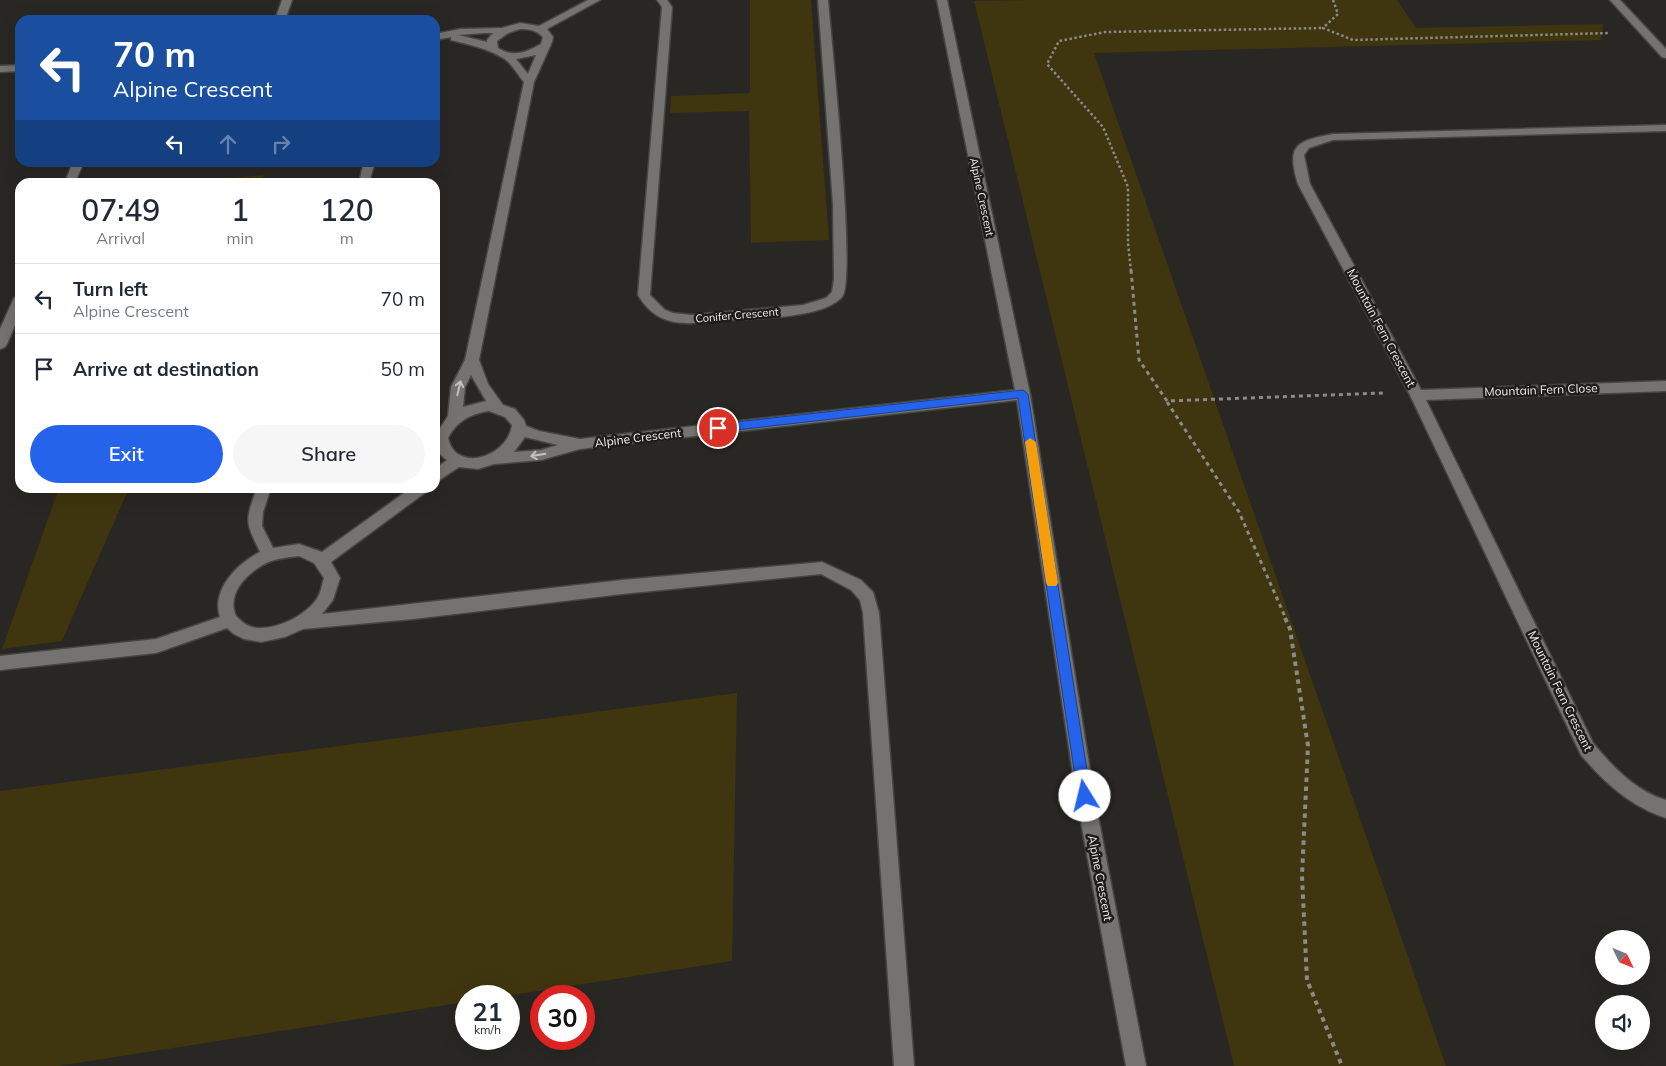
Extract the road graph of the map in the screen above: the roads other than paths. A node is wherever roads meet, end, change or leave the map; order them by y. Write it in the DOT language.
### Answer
graph roads {
  1 [pos="287,0"];
  2 [pos="595,0"];
  3 [pos="662,0"];
  4 [pos="823,0"];
  5 [pos="942,0"];
  6 [pos="1615,0"];
  7 [pos="282,15"];
  8 [pos="540,29"];
  9 [pos="502,31"];
  10 [pos="440,37"];
  11 [pos="440,37"];
  12 [pos="544,46"];
  13 [pos="492,47"];
  14 [pos="1666,55"];
  15 [pos="508,56"];
  16 [pos="15,68"];
  17 [pos="0,69"];
  18 [pos="530,82"];
  19 [pos="1666,128"];
  20 [pos="15,310"];
  21 [pos="0,344"];
  22 [pos="472,360"];
  23 [pos="1666,386"];
  24 [pos="1023,394"];
  25 [pos="1417,395"];
  26 [pos="497,407"];
  27 [pos="455,418"];
  28 [pos="519,430"];
  29 [pos="580,444"];
  30 [pos="495,459"];
  31 [pos="457,461"];
  32 [pos="440,474"];
  33 [pos="262,493"];
  34 [pos="414,493"];
  35 [pos="269,555"];
  36 [pos="322,560"];
  37 [pos="229,620"];
  38 [pos="304,622"];
  39 [pos="0,663"];
  40 [pos="1666,809"];
  41 [pos="904,1066"];
  42 [pos="1136,1066"];
  1 -- 7 [label="street"];
  2 -- 8 [label="street"];
  3 -- 4 [label="street, Conifer Crescent"];
  5 -- 24 [label="street, Alpine Crescent"];
  6 -- 14 [label="street"];
  8 -- 9 [label="street"];
  8 -- 12 [label="street"];
  9 -- 10 [label="street"];
  9 -- 13 [label="street"];
  11 -- 13 [label="street"];
  12 -- 15 [label="street"];
  12 -- 18 [label="street"];
  13 -- 15 [label="street"];
  15 -- 18 [label="street"];
  16 -- 17 [label="street"];
  18 -- 22 [label="street"];
  19 -- 25 [label="street, Mountain Fern Crescent"];
  20 -- 21 [label="street"];
  22 -- 26 [label="street"];
  27 -- 22 [label="street, one-way"];
  23 -- 25 [label="street, Mountain Fern Close"];
  24 -- 29 [label="street, Alpine Crescent"];
  24 -- 42 [label="street, Alpine Crescent"];
  25 -- 40 [label="street, Mountain Fern Crescent"];
  26 -- 27 [label="street"];
  26 -- 28 [label="street"];
  27 -- 31 [label="street"];
  28 -- 29 [label="street, Alpine Crescent"];
  28 -- 30 [label="street"];
  29 -- 30 [label="street, Alpine Crescent, one-way"];
  30 -- 31 [label="street"];
  31 -- 32 [label="street"];
  33 -- 35 [label="street"];
  34 -- 36 [label="street"];
  35 -- 36 [label="street"];
  35 -- 37 [label="street"];
  36 -- 38 [label="street"];
  37 -- 38 [label="street"];
  37 -- 39 [label="street"];
  38 -- 41 [label="street"];
}
